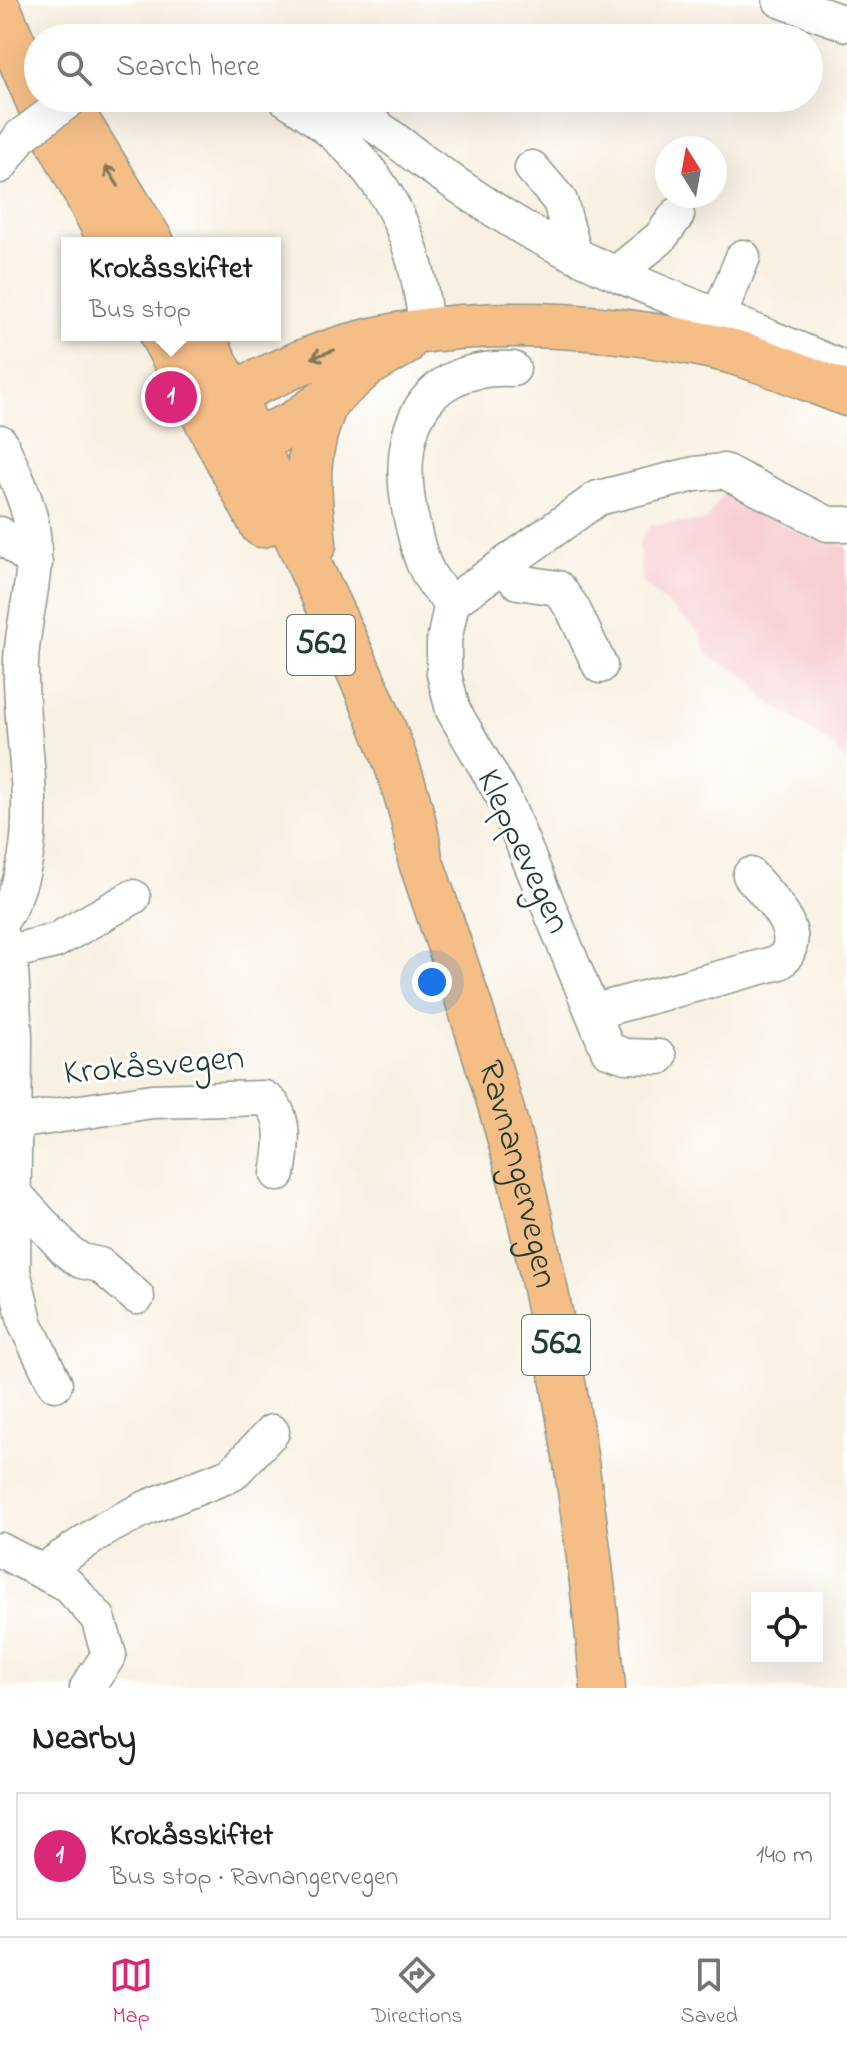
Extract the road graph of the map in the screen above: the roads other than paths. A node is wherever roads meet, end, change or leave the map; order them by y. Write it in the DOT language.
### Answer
graph roads {
  1 [pos="5,0"];
  2 [pos="780,0"];
  3 [pos="0,12"];
  4 [pos="847,24"];
  5 [pos="24,33"];
  6 [pos="24,68"];
  7 [pos="44,112"];
  8 [pos="54,112"];
  9 [pos="71,112"];
  10 [pos="304,112"];
  11 [pos="356,112"];
  12 [pos="7,150"];
  13 [pos="532,168"];
  14 [pos="677,215"];
  15 [pos="109,237"];
  16 [pos="148,237"];
  17 [pos="574,252"];
  18 [pos="743,257"];
  19 [pos="618,272"];
  20 [pos="718,318"];
  21 [pos="426,330"];
  22 [pos="167,341"];
  23 [pos="203,341"];
  24 [pos="513,369"];
  25 [pos="847,370"];
  26 [pos="847,394"];
  27 [pos="327,400"];
  28 [pos="235,423"];
  29 [pos="0,442"];
  30 [pos="847,524"];
  31 [pos="0,534"];
  32 [pos="35,563"];
  33 [pos="502,566"];
  34 [pos="317,582"];
  35 [pos="452,602"];
  36 [pos="600,666"];
  37 [pos="420,859"];
  38 [pos="750,875"];
  39 [pos="133,897"];
  40 [pos="3,937"];
  41 [pos="592,1012"];
  42 [pos="659,1057"];
  43 [pos="16,1122"];
  44 [pos="278,1174"];
  45 [pos="13,1192"];
  46 [pos="137,1297"];
  47 [pos="55,1384"];
  48 [pos="272,1432"];
  49 [pos="0,1550"];
  50 [pos="42,1571"];
  51 [pos="87,1688"];
  52 [pos="603,1688"];
  1 -- 5 [label="main road"];
  2 -- 4 [label="street"];
  3 -- 6 [label="main road"];
  7 -- 15 [label="main road"];
  8 -- 12 [label="street, bridge"];
  16 -- 9 [label="main road, one-way"];
  10 -- 21 [label="street"];
  11 -- 17 [label="street"];
  13 -- 17 [label="street"];
  14 -- 19 [label="street"];
  17 -- 19 [label="street"];
  18 -- 20 [label="street"];
  19 -- 20 [label="street"];
  20 -- 25 [label="street"];
  21 -- 26 [label="main road"];
  21 -- 27 [label="main road"];
  21 -- 28 [label="main road, one-way"];
  22 -- 28 [label="main road, Ravnangervegen / 562"];
  23 -- 28 [label="main road, Ravnangervegen / 562"];
  24 -- 35 [label="street"];
  27 -- 28 [label="main road"];
  27 -- 34 [label="main road"];
  28 -- 34 [label="main road, Ravnangervegen / 562"];
  28 -- 37 [label="main road, Ravnangervegen / 562"];
  29 -- 32 [label="street"];
  30 -- 33 [label="street"];
  31 -- 32 [label="street"];
  32 -- 40 [label="street"];
  33 -- 35 [label="street"];
  33 -- 36 [label="street"];
  34 -- 37 [label="main road, Ravnangervegen / 562"];
  35 -- 41 [label="street, Kleppevegen"];
  37 -- 52 [label="main road, Ravnangervegen / 562"];
  38 -- 41 [label="street"];
  39 -- 40 [label="street"];
  40 -- 43 [label="street, Krokåsvegen"];
  41 -- 42 [label="street, Kleppevegen"];
  43 -- 44 [label="street, Krokåsvegen"];
  43 -- 45 [label="street, Krokåsvegen"];
  45 -- 46 [label="street"];
  45 -- 47 [label="street, Krokåsvegen"];
  48 -- 50 [label="street"];
  49 -- 50 [label="street"];
  50 -- 51 [label="street"];
}
